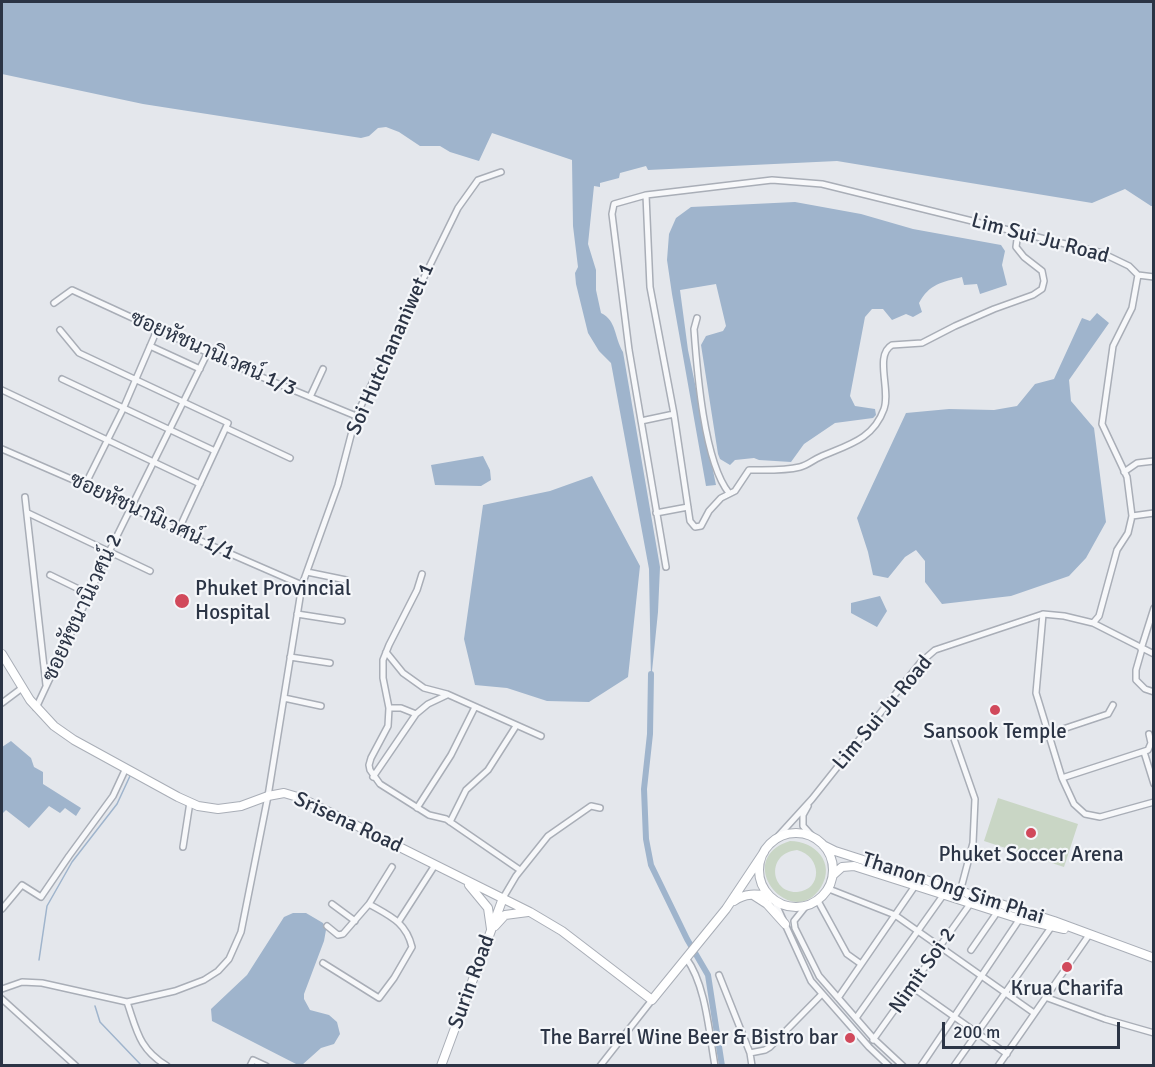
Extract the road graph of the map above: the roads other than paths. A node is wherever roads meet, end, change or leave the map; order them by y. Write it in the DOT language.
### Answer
graph roads {
  1 [pos="501,172"];
  2 [pos="646,195"];
  3 [pos="1018,232"];
  4 [pos="1138,275"];
  5 [pos="1154,278"];
  6 [pos="54,303"];
  7 [pos="697,318"];
  8 [pos="60,330"];
  9 [pos="158,330"];
  10 [pos="150,346"];
  11 [pos="208,352"];
  12 [pos="200,369"];
  13 [pos="322,369"];
  14 [pos="62,379"];
  15 [pos="136,380"];
  16 [pos="2,390"];
  17 [pos="310,397"];
  18 [pos="183,402"];
  19 [pos="123,408"];
  20 [pos="674,414"];
  21 [pos="356,416"];
  22 [pos="641,421"];
  23 [pos="227,426"];
  24 [pos="169,429"];
  25 [pos="107,441"];
  26 [pos="2,449"];
  27 [pos="215,451"];
  28 [pos="290,458"];
  29 [pos="1154,461"];
  30 [pos="153,462"];
  31 [pos="1124,472"];
  32 [pos="200,484"];
  33 [pos="85,485"];
  34 [pos="729,493"];
  35 [pos="25,496"];
  36 [pos="688,507"];
  37 [pos="131,508"];
  38 [pos="28,513"];
  39 [pos="656,513"];
  40 [pos="1154,513"];
  41 [pos="1132,516"];
  42 [pos="178,531"];
  43 [pos="109,552"];
  44 [pos="666,567"];
  45 [pos="150,571"];
  46 [pos="307,572"];
  47 [pos="422,574"];
  48 [pos="50,575"];
  49 [pos="346,580"];
  50 [pos="302,585"];
  51 [pos="89,594"];
  52 [pos="1153,613"];
  53 [pos="297,614"];
  54 [pos="1043,614"];
  55 [pos="342,621"];
  56 [pos="1093,623"];
  57 [pos="1142,649"];
  58 [pos="386,652"];
  59 [pos="2,654"];
  60 [pos="1154,654"];
  61 [pos="290,657"];
  62 [pos="330,663"];
  63 [pos="46,686"];
  64 [pos="22,687"];
  65 [pos="1154,692"];
  66 [pos="447,694"];
  67 [pos="284,698"];
  68 [pos="2,703"];
  69 [pos="1113,705"];
  70 [pos="321,706"];
  71 [pos="475,707"];
  72 [pos="36,708"];
  73 [pos="389,708"];
  74 [pos="416,714"];
  75 [pos="516,726"];
  76 [pos="1048,734"];
  77 [pos="1149,734"];
  78 [pos="541,736"];
  79 [pos="953,736"];
  80 [pos="1144,752"];
  81 [pos="126,768"];
  82 [pos="373,777"];
  83 [pos="1062,778"];
  84 [pos="1154,784"];
  85 [pos="268,796"];
  86 [pos="812,799"];
  87 [pos="190,802"];
  88 [pos="1154,802"];
  89 [pos="417,808"];
  90 [pos="600,808"];
  91 [pos="450,822"];
  92 [pos="813,837"];
  93 [pos="771,844"];
  94 [pos="823,845"];
  95 [pos="183,846"];
  96 [pos="764,852"];
  97 [pos="435,865"];
  98 [pos="392,867"];
  99 [pos="520,870"];
  100 [pos="833,875"];
  101 [pos="465,880"];
  102 [pos="917,882"];
  103 [pos="829,889"];
  104 [pos="960,892"];
  105 [pos="752,894"];
  106 [pos="944,894"];
  107 [pos="503,898"];
  108 [pos="772,898"];
  109 [pos="973,900"];
  110 [pos="818,901"];
  111 [pos="332,904"];
  112 [pos="369,904"];
  113 [pos="806,906"];
  114 [pos="2,909"];
  115 [pos="726,909"];
  116 [pos="998,911"];
  117 [pos="530,912"];
  118 [pos="895,915"];
  119 [pos="1022,915"];
  120 [pos="355,921"];
  121 [pos="399,921"];
  122 [pos="785,924"];
  123 [pos="327,926"];
  124 [pos="1052,926"];
  125 [pos="491,930"];
  126 [pos="917,932"];
  127 [pos="1086,933"];
  128 [pos="939,947"];
  129 [pos="971,950"];
  130 [pos="687,957"];
  131 [pos="1154,958"];
  132 [pos="323,963"];
  133 [pos="861,964"];
  134 [pos="719,975"];
  135 [pos="981,977"];
  136 [pos="912,987"];
  137 [pos="2,989"];
  138 [pos="1005,993"];
  139 [pos="822,994"];
  140 [pos="1045,997"];
  141 [pos="838,998"];
  142 [pos="2,999"];
  143 [pos="652,1000"];
  144 [pos="126,1002"];
  145 [pos="1034,1013"];
  146 [pos="954,1017"];
  147 [pos="856,1018"];
  148 [pos="977,1033"];
  149 [pos="1154,1034"];
  150 [pos="874,1039"];
  151 [pos="869,1047"];
  152 [pos="750,1053"];
  153 [pos="1007,1054"];
  154 [pos="445,1064"];
  155 [pos="76,1065"];
  156 [pos="167,1065"];
  157 [pos="250,1065"];
  158 [pos="266,1065"];
  159 [pos="600,1065"];
  160 [pos="715,1065"];
  161 [pos="752,1065"];
  162 [pos="889,1065"];
  163 [pos="903,1065"];
  164 [pos="921,1065"];
  165 [pos="954,1065"];
  166 [pos="998,1065"];
  1 -- 21 [label="street, Soi Hutchananiwet 1"];
  2 -- 3 [label="street, Lim Sui Ju Road"];
  2 -- 20 [label="street"];
  2 -- 22 [label="street, Lim Sui Ju Road"];
  3 -- 4 [label="street, Lim Sui Ju Road"];
  3 -- 34 [label="street"];
  4 -- 5 [label="street"];
  4 -- 31 [label="street"];
  6 -- 9 [label="street, ซอยหัชนานิเวศน์ 1/3"];
  7 -- 34 [label="street"];
  8 -- 15 [label="street"];
  9 -- 10 [label="street"];
  9 -- 11 [label="street, ซอยหัชนานิเวศน์ 1/3"];
  10 -- 12 [label="street"];
  10 -- 15 [label="street"];
  11 -- 12 [label="street, ซอยหัชนานิเวศน์ 2"];
  11 -- 17 [label="street, ซอยหัชนานิเวศน์ 1/3"];
  12 -- 18 [label="street, ซอยหัชนานิเวศน์ 2"];
  13 -- 17 [label="street"];
  14 -- 19 [label="street"];
  15 -- 18 [label="street"];
  15 -- 19 [label="street"];
  16 -- 25 [label="street"];
  17 -- 21 [label="street, ซอยหัชนานิเวศน์ 1/3"];
  18 -- 23 [label="street"];
  18 -- 24 [label="street, ซอยหัชนานิเวศน์ 2"];
  19 -- 24 [label="street"];
  19 -- 25 [label="street"];
  20 -- 22 [label="street"];
  20 -- 36 [label="street"];
  21 -- 46 [label="street, Soi Hutchananiwet 1"];
  22 -- 39 [label="street"];
  23 -- 27 [label="street"];
  23 -- 28 [label="street"];
  24 -- 27 [label="street"];
  24 -- 30 [label="street, ซอยหัชนานิเวศน์ 2"];
  25 -- 30 [label="street"];
  25 -- 33 [label="street"];
  26 -- 33 [label="street, ซอยหัชนานิเวศน์ 1/1"];
  27 -- 32 [label="street"];
  29 -- 31 [label="street"];
  30 -- 32 [label="street"];
  30 -- 37 [label="street, ซอยหัชนานิเวศน์ 2"];
  31 -- 41 [label="street"];
  32 -- 42 [label="street"];
  33 -- 37 [label="street, ซอยหัชนานิเวศน์ 1/1"];
  34 -- 36 [label="street"];
  35 -- 38 [label="street"];
  36 -- 39 [label="street"];
  37 -- 42 [label="street, ซอยหัชนานิเวศน์ 1/1"];
  37 -- 43 [label="street, ซอยหัชนานิเวศน์ 2"];
  38 -- 43 [label="street"];
  38 -- 63 [label="street"];
  39 -- 44 [label="street"];
  40 -- 41 [label="street"];
  41 -- 56 [label="street"];
  42 -- 50 [label="street, ซอยหัชนานิเวศน์ 1/1"];
  43 -- 45 [label="street"];
  43 -- 51 [label="street, ซอยหัชนานิเวศน์ 2"];
  46 -- 49 [label="street"];
  46 -- 50 [label="street, Soi Hutchananiwet 1"];
  47 -- 58 [label="street"];
  48 -- 51 [label="street"];
  50 -- 53 [label="street, Soi Hutchananiwet 1"];
  51 -- 63 [label="street, ซอยหัชนานิเวศน์ 2"];
  52 -- 57 [label="street"];
  53 -- 55 [label="street"];
  53 -- 61 [label="street, Soi Hutchananiwet 1"];
  54 -- 56 [label="street, Lim Sui Ju Road"];
  54 -- 76 [label="street"];
  54 -- 86 [label="street, Lim Sui Ju Road"];
  56 -- 57 [label="street, Lim Sui Ju Road"];
  57 -- 60 [label="street, Lim Sui Ju Road"];
  57 -- 65 [label="street"];
  58 -- 66 [label="street"];
  58 -- 73 [label="street"];
  59 -- 64 [label="street"];
  61 -- 62 [label="street"];
  61 -- 67 [label="street, Soi Hutchananiwet 1"];
  63 -- 72 [label="street, ซอยหัชนานิเวศน์ 2"];
  64 -- 68 [label="street"];
  64 -- 72 [label="street"];
  66 -- 71 [label="street"];
  66 -- 74 [label="street"];
  67 -- 70 [label="street"];
  67 -- 85 [label="street, Soi Hutchananiwet 1"];
  69 -- 76 [label="street"];
  71 -- 75 [label="street"];
  71 -- 89 [label="street"];
  72 -- 81 [label="street"];
  73 -- 74 [label="street"];
  73 -- 82 [label="street"];
  74 -- 82 [label="street"];
  75 -- 78 [label="street"];
  75 -- 91 [label="street"];
  76 -- 83 [label="street"];
  77 -- 80 [label="street"];
  79 -- 104 [label="street"];
  80 -- 83 [label="street"];
  80 -- 84 [label="street"];
  81 -- 87 [label="street"];
  81 -- 114 [label="street"];
  82 -- 89 [label="street"];
  83 -- 88 [label="street"];
  85 -- 87 [label="street"];
  85 -- 97 [label="street, Srisena Road"];
  85 -- 144 [label="street, Srisena Road"];
  86 -- 92 [label="street, Lim Sui Ju Road"];
  86 -- 93 [label="street, Lim Sui Ju Road"];
  87 -- 95 [label="street"];
  89 -- 91 [label="street"];
  90 -- 99 [label="street"];
  91 -- 99 [label="street"];
  92 -- 93 [label="street"];
  92 -- 94 [label="street"];
  93 -- 96 [label="street"];
  94 -- 100 [label="street"];
  94 -- 102 [label="street, Thanon Ong Sim Phai"];
  96 -- 108 [label="street"];
  96 -- 115 [label="street"];
  97 -- 101 [label="street, Srisena Road"];
  97 -- 121 [label="street"];
  98 -- 112 [label="street"];
  99 -- 107 [label="street"];
  100 -- 102 [label="street, Thanon Ong Sim Phai"];
  100 -- 103 [label="street"];
  101 -- 107 [label="street, Srisena Road"];
  101 -- 125 [label="street"];
  102 -- 104 [label="street, Thanon Ong Sim Phai"];
  102 -- 106 [label="street, Thanon Ong Sim Phai"];
  102 -- 118 [label="street"];
  103 -- 110 [label="street"];
  103 -- 118 [label="street"];
  104 -- 109 [label="street, Thanon Ong Sim Phai"];
  105 -- 108 [label="street"];
  105 -- 115 [label="street"];
  105 -- 122 [label="street"];
  106 -- 109 [label="street, Thanon Ong Sim Phai"];
  106 -- 126 [label="street"];
  107 -- 117 [label="street, Srisena Road"];
  107 -- 125 [label="street, Surin Road"];
  108 -- 113 [label="street"];
  108 -- 122 [label="street"];
  109 -- 116 [label="street, Thanon Ong Sim Phai"];
  109 -- 119 [label="street, Thanon Ong Sim Phai"];
  109 -- 128 [label="street, Nimit Soi 2"];
  110 -- 113 [label="street"];
  110 -- 133 [label="street"];
  111 -- 120 [label="street"];
  112 -- 120 [label="street"];
  112 -- 121 [label="street"];
  113 -- 141 [label="street"];
  115 -- 130 [label="street"];
  116 -- 119 [label="street, Thanon Ong Sim Phai"];
  116 -- 129 [label="street"];
  117 -- 125 [label="street"];
  117 -- 143 [label="street, Srisena Road"];
  118 -- 126 [label="street"];
  118 -- 133 [label="street"];
  119 -- 124 [label="street, Thanon Ong Sim Phai"];
  119 -- 127 [label="street, Thanon Ong Sim Phai"];
  119 -- 135 [label="street"];
  120 -- 123 [label="street"];
  121 -- 132 [label="street"];
  122 -- 139 [label="street"];
  124 -- 127 [label="street, Thanon Ong Sim Phai"];
  124 -- 138 [label="street"];
  125 -- 154 [label="street, Surin Road"];
  126 -- 128 [label="street"];
  126 -- 147 [label="street"];
  127 -- 131 [label="street"];
  127 -- 140 [label="street"];
  128 -- 135 [label="street"];
  128 -- 136 [label="street, Nimit Soi 2"];
  130 -- 143 [label="street"];
  130 -- 160 [label="street"];
  133 -- 141 [label="street"];
  134 -- 152 [label="street"];
  135 -- 138 [label="street"];
  135 -- 146 [label="street"];
  136 -- 146 [label="street"];
  136 -- 150 [label="street, Nimit Soi 2"];
  137 -- 144 [label="street, Srisena Road"];
  138 -- 145 [label="street"];
  138 -- 148 [label="street"];
  139 -- 151 [label="street"];
  139 -- 152 [label="street"];
  140 -- 145 [label="street"];
  140 -- 149 [label="street"];
  141 -- 147 [label="street"];
  142 -- 155 [label="street"];
  143 -- 159 [label="street"];
  144 -- 156 [label="street"];
  145 -- 153 [label="street"];
  146 -- 148 [label="street"];
  146 -- 164 [label="street"];
  147 -- 150 [label="street"];
  148 -- 153 [label="street"];
  148 -- 165 [label="street"];
  150 -- 151 [label="street, Nimit Soi 2"];
  150 -- 163 [label="street"];
  151 -- 162 [label="street"];
  152 -- 161 [label="street"];
  153 -- 166 [label="street"];
  157 -- 158 [label="street"];
}
